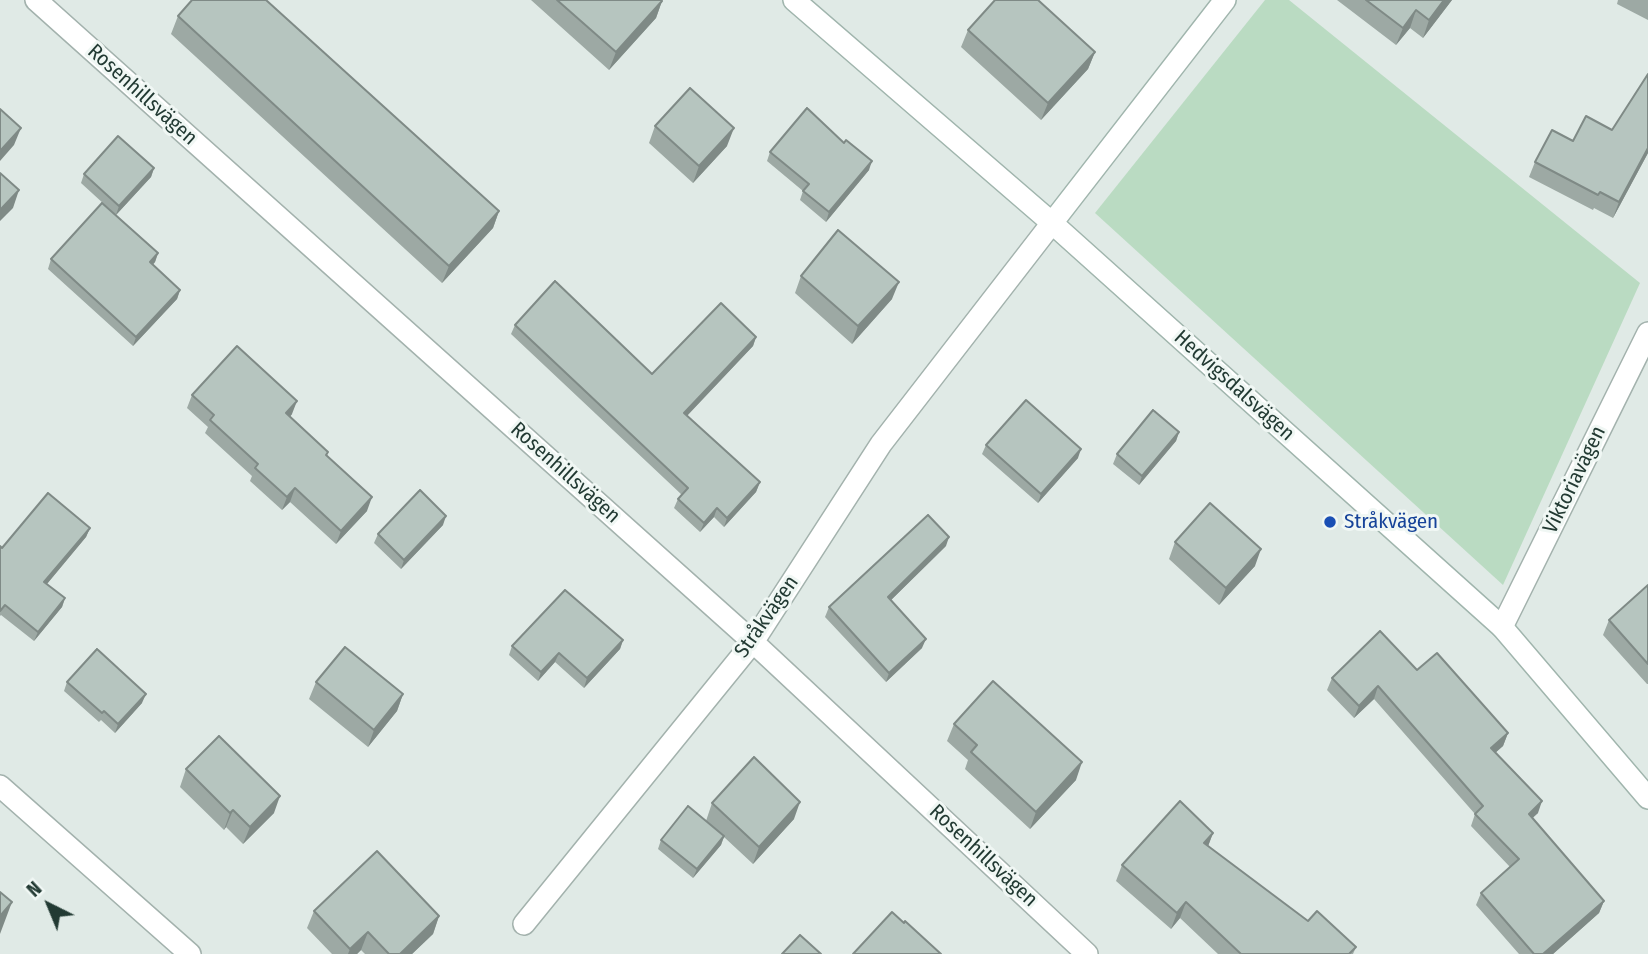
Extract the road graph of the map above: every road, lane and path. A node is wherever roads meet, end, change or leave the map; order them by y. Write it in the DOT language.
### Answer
graph roads {
  1 [pos="36,0"];
  2 [pos="794,0"];
  3 [pos="1226,0"];
  4 [pos="1052,223"];
  5 [pos="1648,333"];
  6 [pos="1502,627"];
  7 [pos="752,642"];
  8 [pos="0,786"];
  9 [pos="1648,798"];
  10 [pos="524,924"];
  11 [pos="190,954"];
  12 [pos="1087,954"];
  1 -- 7 [label="street, Rosenhillsvägen"];
  2 -- 4 [label="street, Hedvigsdalsvägen"];
  3 -- 4 [label="street, Stråkvägen"];
  4 -- 6 [label="street, Hedvigsdalsvägen"];
  4 -- 7 [label="street, Stråkvägen"];
  5 -- 6 [label="street, Viktoriavägen"];
  6 -- 9 [label="street, Hedvigsdalsvägen"];
  7 -- 10 [label="street, Stråkvägen"];
  7 -- 12 [label="street, Rosenhillsvägen"];
  8 -- 11 [label="street"];
}
